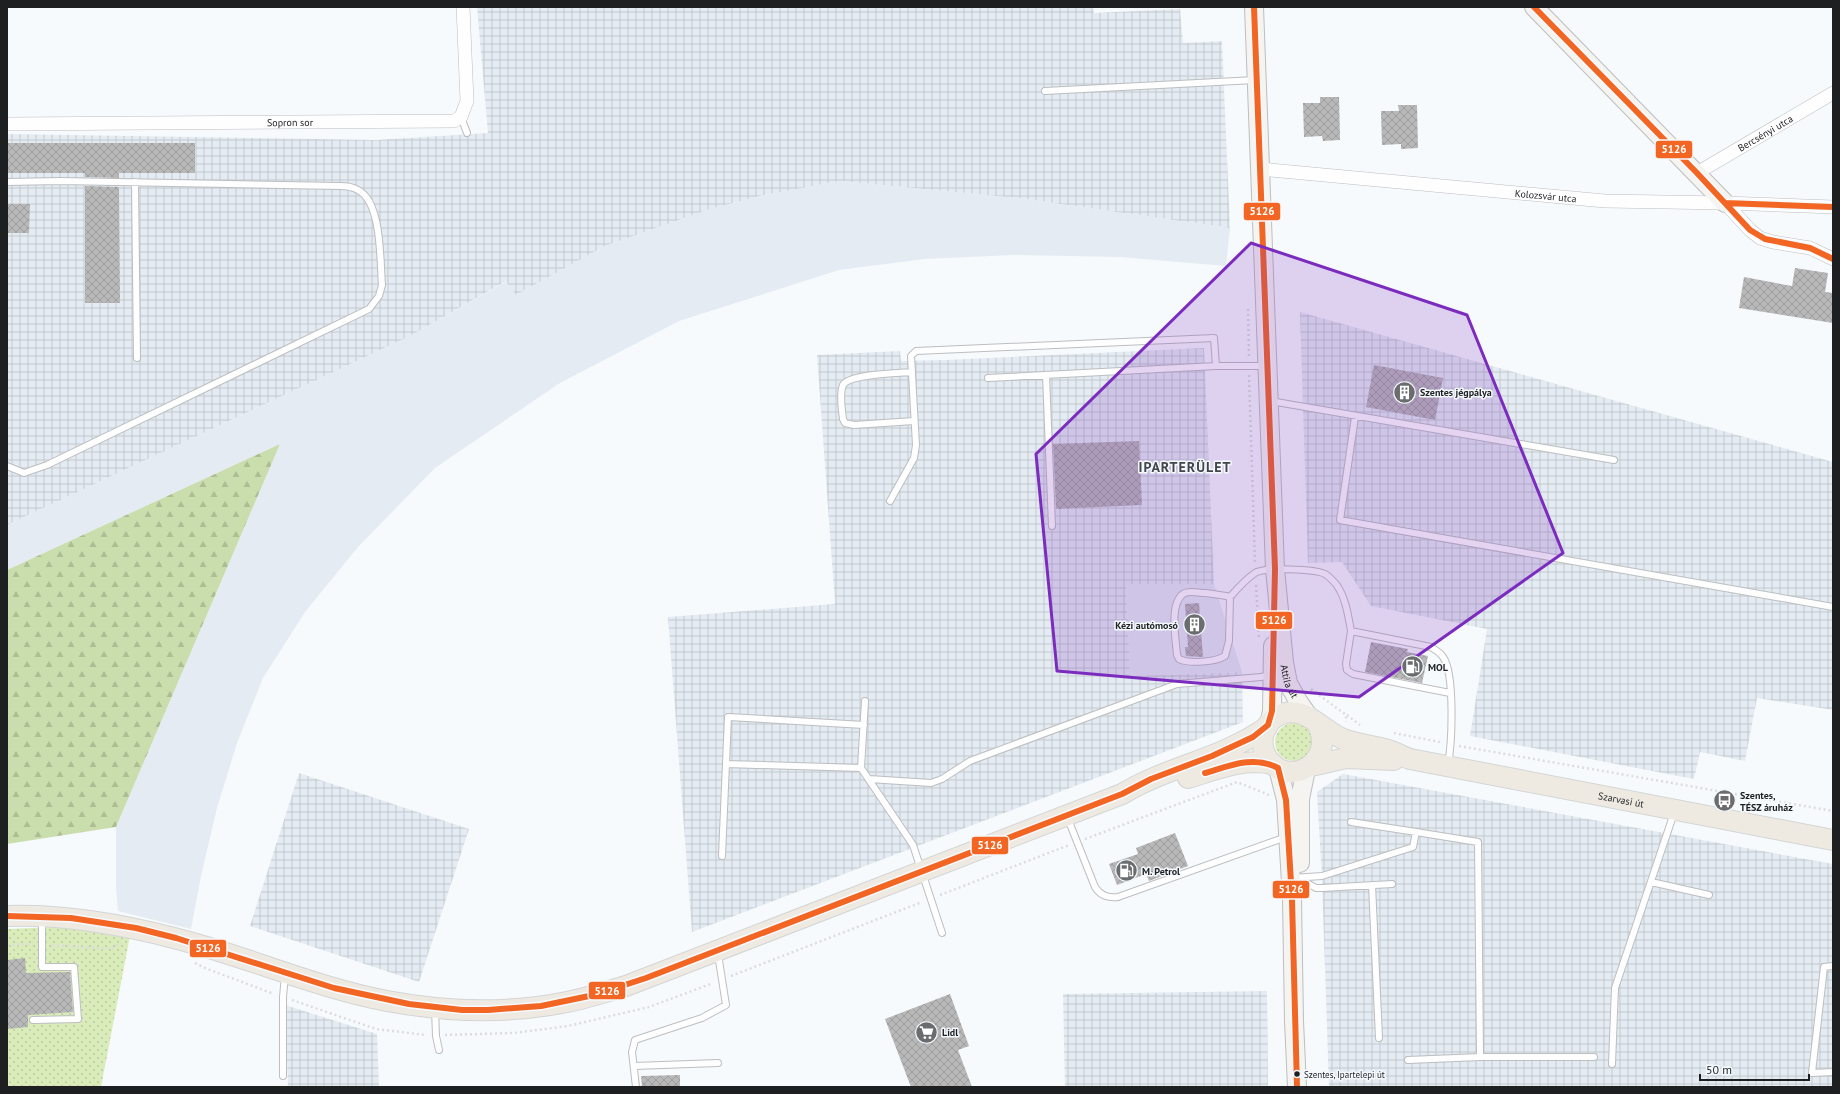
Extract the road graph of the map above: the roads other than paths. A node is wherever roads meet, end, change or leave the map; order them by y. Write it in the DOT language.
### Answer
graph roads {
  1 [pos="463,7"];
  2 [pos="1254,7"];
  3 [pos="1534,7"];
  4 [pos="1257,80"];
  5 [pos="1045,91"];
  6 [pos="1833,93"];
  7 [pos="461,117"];
  8 [pos="7,124"];
  9 [pos="466,134"];
  10 [pos="1260,169"];
  11 [pos="1697,173"];
  12 [pos="7,182"];
  13 [pos="135,182"];
  14 [pos="1725,203"];
  15 [pos="1833,207"];
  16 [pos="1833,259"];
  17 [pos="138,358"];
  18 [pos="1216,366"];
  19 [pos="1267,366"];
  20 [pos="912,372"];
  21 [pos="1046,375"];
  22 [pos="988,378"];
  23 [pos="1268,401"];
  24 [pos="1355,417"];
  25 [pos="914,422"];
  26 [pos="1614,460"];
  27 [pos="7,466"];
  28 [pos="890,501"];
  29 [pos="1052,526"];
  30 [pos="1275,569"];
  31 [pos="1230,597"];
  32 [pos="1833,607"];
  33 [pos="1351,631"];
  34 [pos="1272,675"];
  35 [pos="1450,694"];
  36 [pos="865,701"];
  37 [pos="1312,719"];
  38 [pos="1268,724"];
  39 [pos="864,725"];
  40 [pos="1410,759"];
  41 [pos="726,764"];
  42 [pos="1275,766"];
  43 [pos="1448,766"];
  44 [pos="1308,767"];
  45 [pos="861,768"];
  46 [pos="869,779"];
  47 [pos="1122,794"];
  48 [pos="1676,810"];
  49 [pos="1066,816"];
  50 [pos="1351,822"];
  51 [pos="1416,832"];
  52 [pos="1287,836"];
  53 [pos="1833,840"];
  54 [pos="722,856"];
  55 [pos="921,872"];
  56 [pos="1294,878"];
  57 [pos="1651,882"];
  58 [pos="1392,884"];
  59 [pos="1372,885"];
  60 [pos="1709,895"];
  61 [pos="7,916"];
  62 [pos="42,917"];
  63 [pos="942,933"];
  64 [pos="718,951"];
  65 [pos="1833,966"];
  66 [pos="285,973"];
  67 [pos="435,1008"];
  68 [pos="33,1020"];
  69 [pos="1379,1038"];
  70 [pos="439,1050"];
  71 [pos="1480,1057"];
  72 [pos="1594,1057"];
  73 [pos="1408,1060"];
  74 [pos="718,1063"];
  75 [pos="1612,1064"];
  76 [pos="634,1066"];
  77 [pos="1833,1072"];
  78 [pos="283,1076"];
  79 [pos="636,1087"];
  80 [pos="1297,1087"];
  1 -- 7 [label="street"];
  2 -- 4 [label="main road, Attila út"];
  3 -- 11 [label="main road"];
  4 -- 5 [label="lane"];
  4 -- 10 [label="main road, Attila út"];
  6 -- 11 [label="street, Bercsényi utca"];
  7 -- 8 [label="street, Sopron sor"];
  7 -- 9 [label="lane"];
  10 -- 14 [label="street, Kolozsvár utca"];
  10 -- 19 [label="main road, Attila út"];
  11 -- 14 [label="main road"];
  12 -- 13 [label="lane"];
  13 -- 17 [label="lane"];
  13 -- 27 [label="lane"];
  14 -- 15 [label="street, Kolozsvár utca"];
  14 -- 16 [label="street"];
  18 -- 19 [label="lane"];
  18 -- 20 [label="lane"];
  18 -- 21 [label="lane"];
  19 -- 23 [label="main road, Attila út"];
  20 -- 25 [label="lane"];
  20 -- 25 [label="lane"];
  21 -- 22 [label="lane"];
  21 -- 29 [label="lane"];
  23 -- 24 [label="lane"];
  23 -- 30 [label="main road, Attila út"];
  24 -- 26 [label="lane"];
  24 -- 32 [label="lane"];
  25 -- 28 [label="lane"];
  30 -- 31 [label="lane"];
  30 -- 33 [label="lane"];
  30 -- 34 [label="main road, Attila út"];
  30 -- 37 [label="main road, Attila út"];
  31 -- 31 [label="lane"];
  33 -- 35 [label="lane"];
  33 -- 35 [label="lane"];
  34 -- 38 [label="main road, Attila út"];
  34 -- 46 [label="lane"];
  35 -- 43 [label="lane"];
  36 -- 39 [label="lane"];
  37 -- 38 [label="main road"];
  37 -- 40 [label="main road"];
  37 -- 44 [label="main road"];
  38 -- 42 [label="main road"];
  38 -- 47 [label="main road"];
  39 -- 41 [label="lane"];
  39 -- 45 [label="lane"];
  40 -- 43 [label="main road, Szarvasi út"];
  40 -- 44 [label="main road"];
  41 -- 45 [label="lane"];
  41 -- 54 [label="lane"];
  42 -- 44 [label="main road"];
  42 -- 47 [label="main road"];
  42 -- 52 [label="main road"];
  43 -- 48 [label="main road, Szarvasi út"];
  44 -- 56 [label="main road"];
  45 -- 46 [label="lane"];
  46 -- 55 [label="lane"];
  47 -- 49 [label="main road"];
  48 -- 53 [label="main road, Szarvasi út"];
  48 -- 57 [label="lane"];
  49 -- 52 [label="lane"];
  49 -- 55 [label="main road"];
  50 -- 51 [label="lane"];
  51 -- 56 [label="lane"];
  51 -- 71 [label="lane"];
  52 -- 56 [label="main road"];
  55 -- 63 [label="lane"];
  55 -- 64 [label="main road"];
  56 -- 59 [label="lane"];
  56 -- 80 [label="main road"];
  57 -- 60 [label="lane"];
  57 -- 75 [label="lane"];
  58 -- 59 [label="lane"];
  59 -- 69 [label="lane"];
  61 -- 62 [label="main road"];
  62 -- 66 [label="main road"];
  62 -- 68 [label="lane"];
  64 -- 67 [label="main road"];
  64 -- 76 [label="lane"];
  65 -- 77 [label="lane"];
  66 -- 67 [label="main road"];
  66 -- 78 [label="lane"];
  67 -- 70 [label="lane"];
  71 -- 72 [label="lane"];
  71 -- 73 [label="lane"];
  74 -- 76 [label="lane"];
  76 -- 79 [label="lane"];
}
